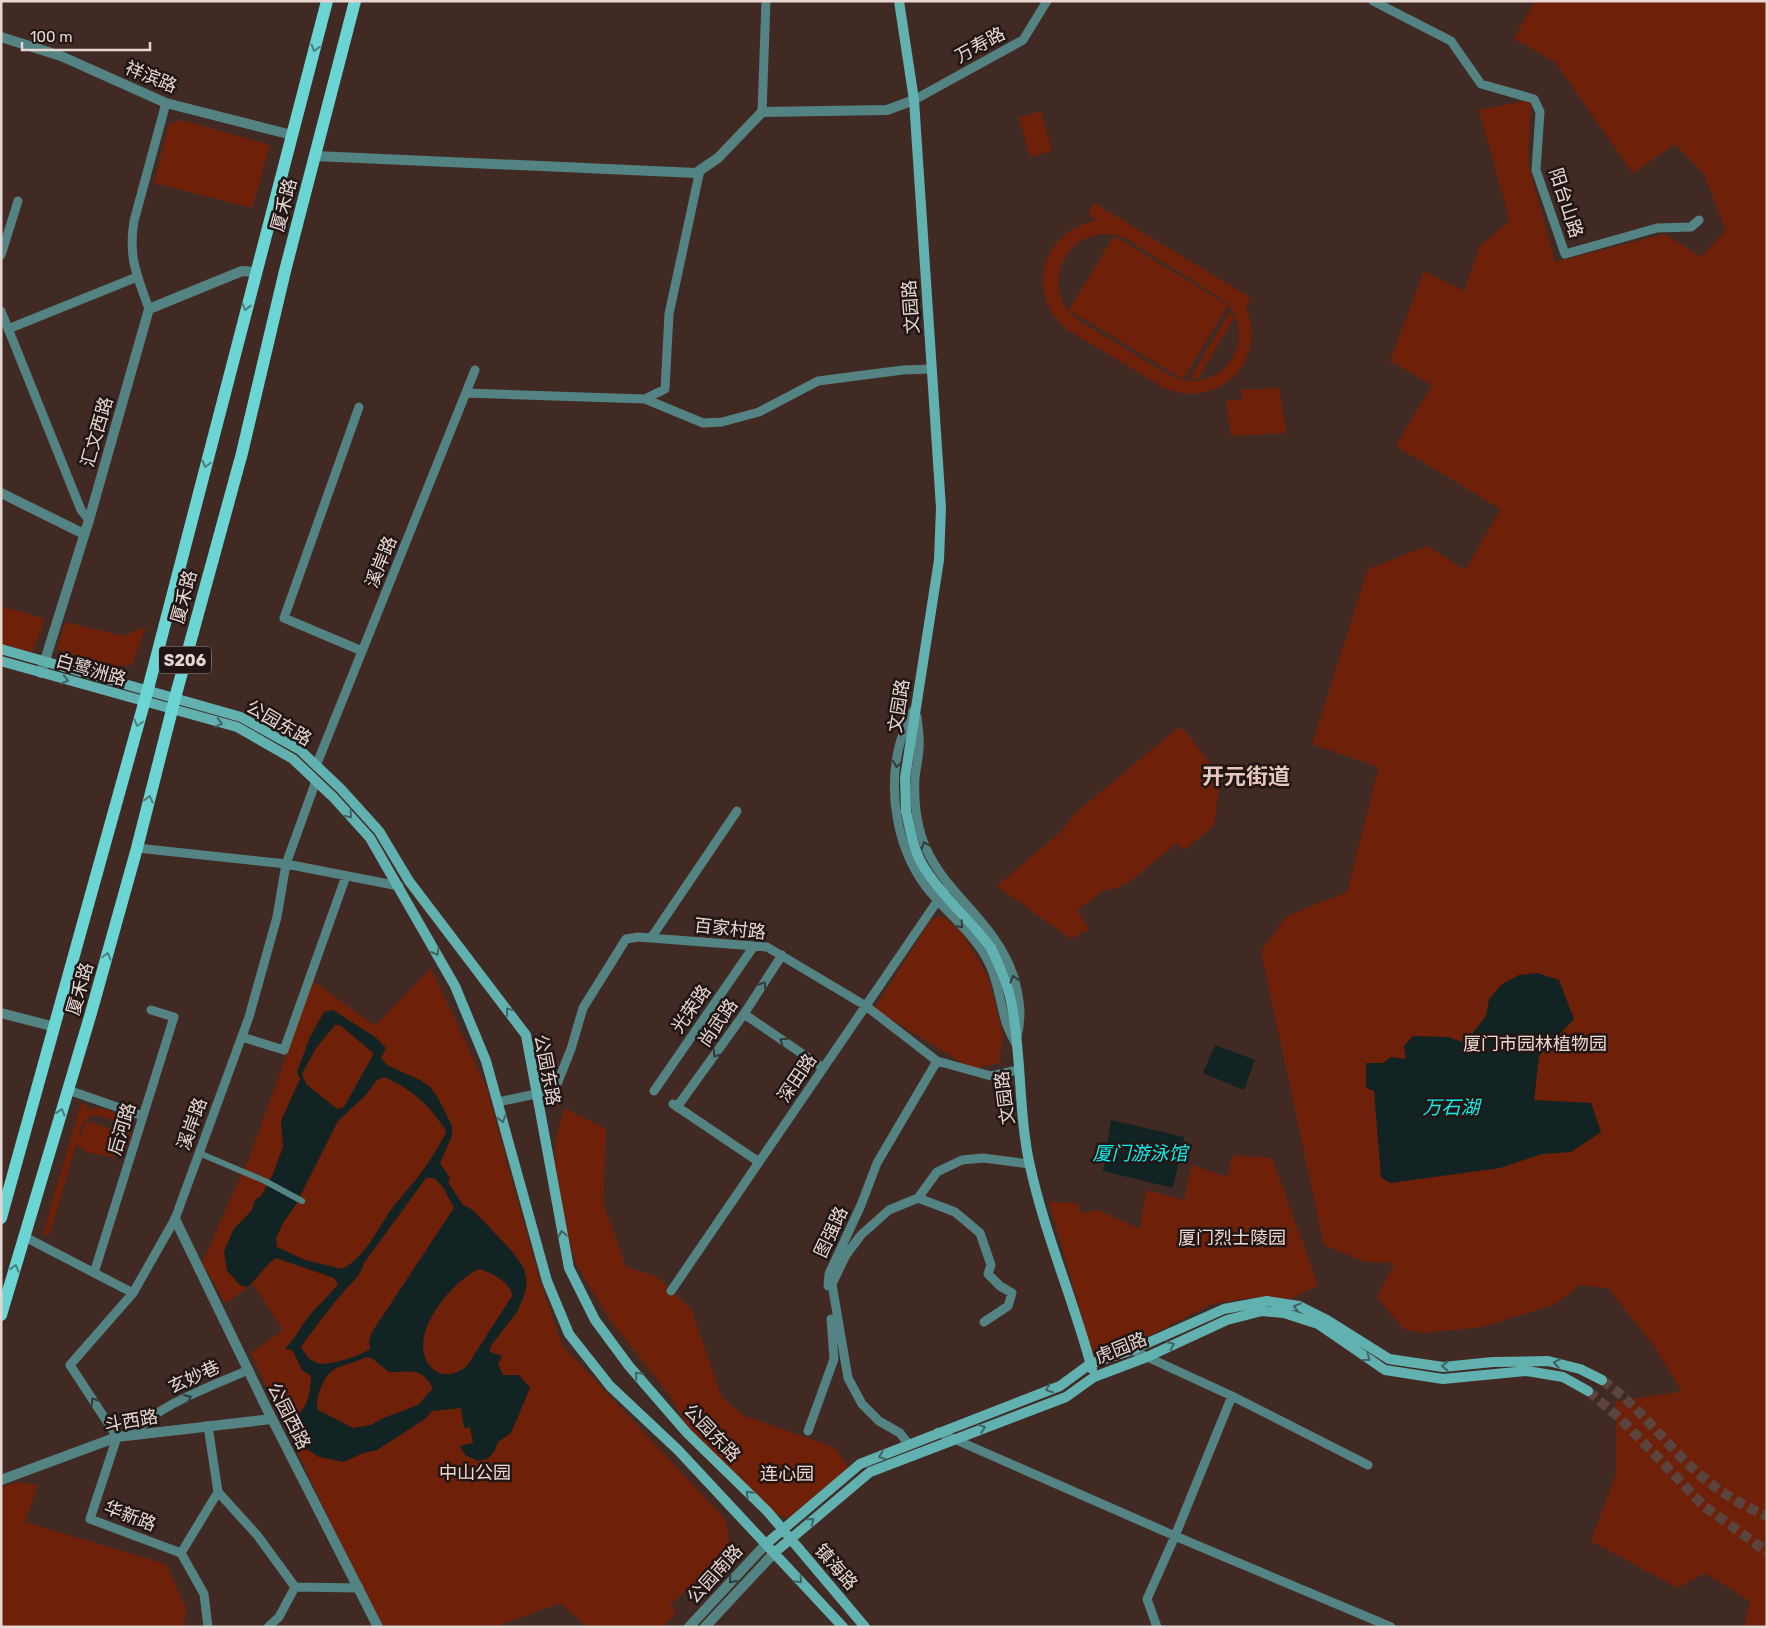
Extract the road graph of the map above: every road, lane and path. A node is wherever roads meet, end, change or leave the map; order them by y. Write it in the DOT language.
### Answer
graph roads {
  1 [pos="327,1"];
  2 [pos="356,1"];
  3 [pos="766,1"];
  4 [pos="899,1"];
  5 [pos="1047,1"];
  6 [pos="1373,1"];
  7 [pos="1,37"];
  8 [pos="914,100"];
  9 [pos="166,103"];
  10 [pos="762,112"];
  11 [pos="292,135"];
  12 [pos="315,156"];
  13 [pos="700,170"];
  14 [pos="18,200"];
  15 [pos="1699,220"];
  16 [pos="1,255"];
  17 [pos="255,272"];
  18 [pos="137,277"];
  19 [pos="149,309"];
  20 [pos="1,311"];
  21 [pos="8,329"];
  22 [pos="931,369"];
  23 [pos="475,370"];
  24 [pos="466,393"];
  25 [pos="645,399"];
  26 [pos="359,407"];
  27 [pos="1,494"];
  28 [pos="89,520"];
  29 [pos="84,534"];
  30 [pos="1,649"];
  31 [pos="362,651"];
  32 [pos="1,661"];
  33 [pos="45,662"];
  34 [pos="41,673"];
  35 [pos="148,689"];
  36 [pos="175,698"];
  37 [pos="916,701"];
  38 [pos="144,702"];
  39 [pos="172,710"];
  40 [pos="316,766"];
  41 [pos="316,781"];
  42 [pos="737,810"];
  43 [pos="137,848"];
  44 [pos="286,864"];
  45 [pos="346,876"];
  46 [pos="949,884"];
  47 [pos="399,886"];
  48 [pos="938,900"];
  49 [pos="651,938"];
  50 [pos="754,946"];
  51 [pos="782,955"];
  52 [pos="866,1006"];
  53 [pos="151,1010"];
  54 [pos="1,1013"];
  55 [pos="744,1014"];
  56 [pos="55,1028"];
  57 [pos="242,1037"];
  58 [pos="1016,1044"];
  59 [pos="937,1061"];
  60 [pos="823,1068"];
  61 [pos="1018,1070"];
  62 [pos="68,1090"];
  63 [pos="654,1091"];
  64 [pos="535,1093"];
  65 [pos="498,1102"];
  66 [pos="143,1116"];
  67 [pos="199,1153"];
  68 [pos="759,1162"];
  69 [pos="1030,1164"];
  70 [pos="918,1198"];
  71 [pos="302,1201"];
  72 [pos="1,1218"];
  73 [pos="175,1219"];
  74 [pos="25,1237"];
  75 [pos="94,1273"];
  76 [pos="671,1291"];
  77 [pos="133,1294"];
  78 [pos="1,1315"];
  79 [pos="984,1322"];
  80 [pos="1132,1350"];
  81 [pos="1147,1357"];
  82 [pos="1090,1364"];
  83 [pos="248,1370"];
  84 [pos="1094,1377"];
  85 [pos="1602,1380"];
  86 [pos="1588,1391"];
  87 [pos="1232,1396"];
  88 [pos="272,1419"];
  89 [pos="208,1426"];
  90 [pos="808,1431"];
  91 [pos="938,1432"];
  92 [pos="135,1435"];
  93 [pos="117,1437"];
  94 [pos="953,1439"];
  95 [pos="909,1445"];
  96 [pos="1368,1464"];
  97 [pos="1,1480"];
  98 [pos="218,1492"];
  99 [pos="781,1530"];
  100 [pos="1175,1536"];
  101 [pos="790,1540"];
  102 [pos="766,1544"];
  103 [pos="180,1553"];
  104 [pos="774,1553"];
  105 [pos="295,1586"];
  106 [pos="358,1588"];
  107 [pos="208,1627"];
  108 [pos="268,1627"];
  109 [pos="378,1627"];
  110 [pos="689,1627"];
  111 [pos="705,1627"];
  112 [pos="843,1627"];
  113 [pos="866,1627"];
  114 [pos="1157,1627"];
  115 [pos="1391,1627"];
  1 -- 11 [label="main road, 厦禾路 / S206, one-way"];
  2 -- 12 [label="main road, 厦禾路 / S206"];
  3 -- 10 [label="street"];
  4 -- 8 [label="main road, 文园路"];
  5 -- 8 [label="street, 万寿路"];
  6 -- 15 [label="street, 阳台山路"];
  7 -- 9 [label="street, 祥滨路"];
  8 -- 10 [label="street"];
  8 -- 22 [label="main road, 文园路"];
  9 -- 11 [label="street, 祥滨路"];
  9 -- 18 [label="street"];
  10 -- 13 [label="street"];
  11 -- 17 [label="main road, 厦禾路 / S206"];
  12 -- 13 [label="street"];
  12 -- 36 [label="main road, 厦禾路 / S206"];
  13 -- 25 [label="street"];
  14 -- 16 [label="street"];
  17 -- 19 [label="street"];
  17 -- 35 [label="main road, 厦禾路 / S206, one-way"];
  18 -- 19 [label="street"];
  18 -- 21 [label="street"];
  19 -- 28 [label="street, 汇文西路"];
  20 -- 21 [label="street"];
  21 -- 28 [label="street"];
  22 -- 25 [label="street"];
  22 -- 37 [label="main road, 文园路"];
  23 -- 24 [label="street, 溪岸路"];
  24 -- 25 [label="street"];
  24 -- 31 [label="street, 溪岸路"];
  26 -- 31 [label="street"];
  27 -- 29 [label="street"];
  28 -- 29 [label="street, 汇文西路"];
  29 -- 33 [label="street, 汇文西路"];
  30 -- 33 [label="main road, 白鹭洲路"];
  31 -- 40 [label="street, 溪岸路"];
  32 -- 34 [label="main road, 白鹭洲路"];
  33 -- 34 [label="street, 汇文西路"];
  33 -- 35 [label="main road, 白鹭洲路"];
  34 -- 38 [label="main road, 白鹭洲路, one-way"];
  35 -- 36 [label="main road, 公园东路"];
  35 -- 38 [label="main road, 厦禾路 / S206"];
  36 -- 39 [label="main road, 厦禾路 / S206"];
  36 -- 40 [label="main road, 公园东路"];
  46 -- 37 [label="street, one-way"];
  37 -- 48 [label="street, one-way"];
  37 -- 58 [label="main road, 文园路, bridge"];
  38 -- 39 [label="main road, 白鹭洲路"];
  38 -- 56 [label="main road, 厦禾路 / S206, one-way"];
  39 -- 41 [label="main road, 公园东路, one-way"];
  43 -- 39 [label="main road, 厦禾路 / S206, one-way"];
  64 -- 40 [label="main road, 公园东路, one-way"];
  41 -- 44 [label="street, 溪岸路"];
  41 -- 47 [label="main road, 公园东路, one-way"];
  42 -- 49 [label="street"];
  43 -- 44 [label="street"];
  62 -- 43 [label="main road, 厦禾路 / S206, one-way"];
  44 -- 45 [label="street"];
  44 -- 57 [label="street, 溪岸路"];
  45 -- 47 [label="street"];
  45 -- 57 [label="street"];
  46 -- 48 [label="street, 深田路"];
  58 -- 46 [label="street, one-way"];
  47 -- 65 [label="main road, 公园东路, one-way"];
  48 -- 52 [label="street, 深田路"];
  48 -- 58 [label="street, one-way"];
  49 -- 50 [label="street, 百家村路"];
  49 -- 64 [label="street, 百家村路"];
  50 -- 51 [label="street, 百家村路"];
  50 -- 63 [label="street, 光荣路"];
  51 -- 52 [label="street, 百家村路"];
  55 -- 51 [label="street, 尚武路, one-way"];
  52 -- 59 [label="street, 百家村路"];
  52 -- 60 [label="street, 深田路"];
  53 -- 66 [label="street, 后河路"];
  54 -- 56 [label="street"];
  60 -- 55 [label="street, one-way"];
  55 -- 68 [label="street, 尚武路, one-way"];
  56 -- 72 [label="main road, 厦禾路 / S206"];
  57 -- 67 [label="street, 溪岸路"];
  58 -- 61 [label="main road, 文园路"];
  59 -- 61 [label="street, 百家村路"];
  59 -- 90 [label="street, 图强路"];
  60 -- 68 [label="street, 深田路"];
  61 -- 69 [label="main road, 文园路"];
  62 -- 66 [label="street"];
  74 -- 62 [label="main road, 厦禾路 / S206, one-way"];
  64 -- 65 [label="street, 百家村路"];
  99 -- 64 [label="main road, 公园东路, one-way"];
  65 -- 102 [label="main road, 公园东路, one-way"];
  66 -- 75 [label="street, 后河路"];
  67 -- 71 [label="street"];
  67 -- 73 [label="street, 溪岸路"];
  68 -- 76 [label="street, 深田路"];
  69 -- 70 [label="street"];
  69 -- 82 [label="main road, 文园路"];
  70 -- 79 [label="street"];
  70 -- 95 [label="street"];
  73 -- 77 [label="street, 溪岸路"];
  73 -- 83 [label="street, 公园西路"];
  74 -- 75 [label="street"];
  78 -- 74 [label="main road, 厦禾路 / S206, one-way"];
  75 -- 77 [label="street"];
  93 -- 77 [label="street, 溪岸路, one-way"];
  80 -- 81 [label="street"];
  80 -- 82 [label="main road, 虎园路"];
  85 -- 80 [label="main road, 虎园路, one-way"];
  81 -- 84 [label="main road, 虎园路"];
  81 -- 86 [label="main road, 虎园路, one-way"];
  81 -- 87 [label="street"];
  82 -- 84 [label="main road, 文园路"];
  82 -- 91 [label="main road, 虎园路, one-way"];
  83 -- 88 [label="street, 公园西路"];
  92 -- 83 [label="street, 玄妙巷, one-way"];
  94 -- 84 [label="main road, 虎园路, one-way"];
  87 -- 96 [label="street"];
  87 -- 100 [label="street"];
  88 -- 89 [label="street, 斗西路"];
  88 -- 106 [label="street, 公园西路"];
  89 -- 92 [label="street, 斗西路"];
  89 -- 98 [label="street"];
  91 -- 94 [label="street"];
  91 -- 95 [label="main road, 虎园路"];
  92 -- 93 [label="street, 斗西路"];
  93 -- 97 [label="street, 斗西路"];
  93 -- 103 [label="street, 华新路"];
  94 -- 100 [label="street"];
  101 -- 94 [label="main road, 虎园路, one-way"];
  95 -- 99 [label="main road, 虎园路, one-way"];
  98 -- 103 [label="street"];
  98 -- 105 [label="street"];
  99 -- 101 [label="main road, 镇海路"];
  99 -- 102 [label="main road, 虎园路"];
  100 -- 114 [label="street"];
  100 -- 115 [label="street"];
  101 -- 104 [label="main road, 虎园路"];
  101 -- 113 [label="main road, 镇海路"];
  102 -- 104 [label="main road, 镇海路"];
  102 -- 110 [label="street, 公园南路, one-way"];
  103 -- 107 [label="street"];
  104 -- 111 [label="street, 公园南路"];
  104 -- 112 [label="main road, 镇海路, one-way"];
  105 -- 106 [label="street"];
  105 -- 108 [label="street"];
  106 -- 109 [label="street, 公园西路"];
}
